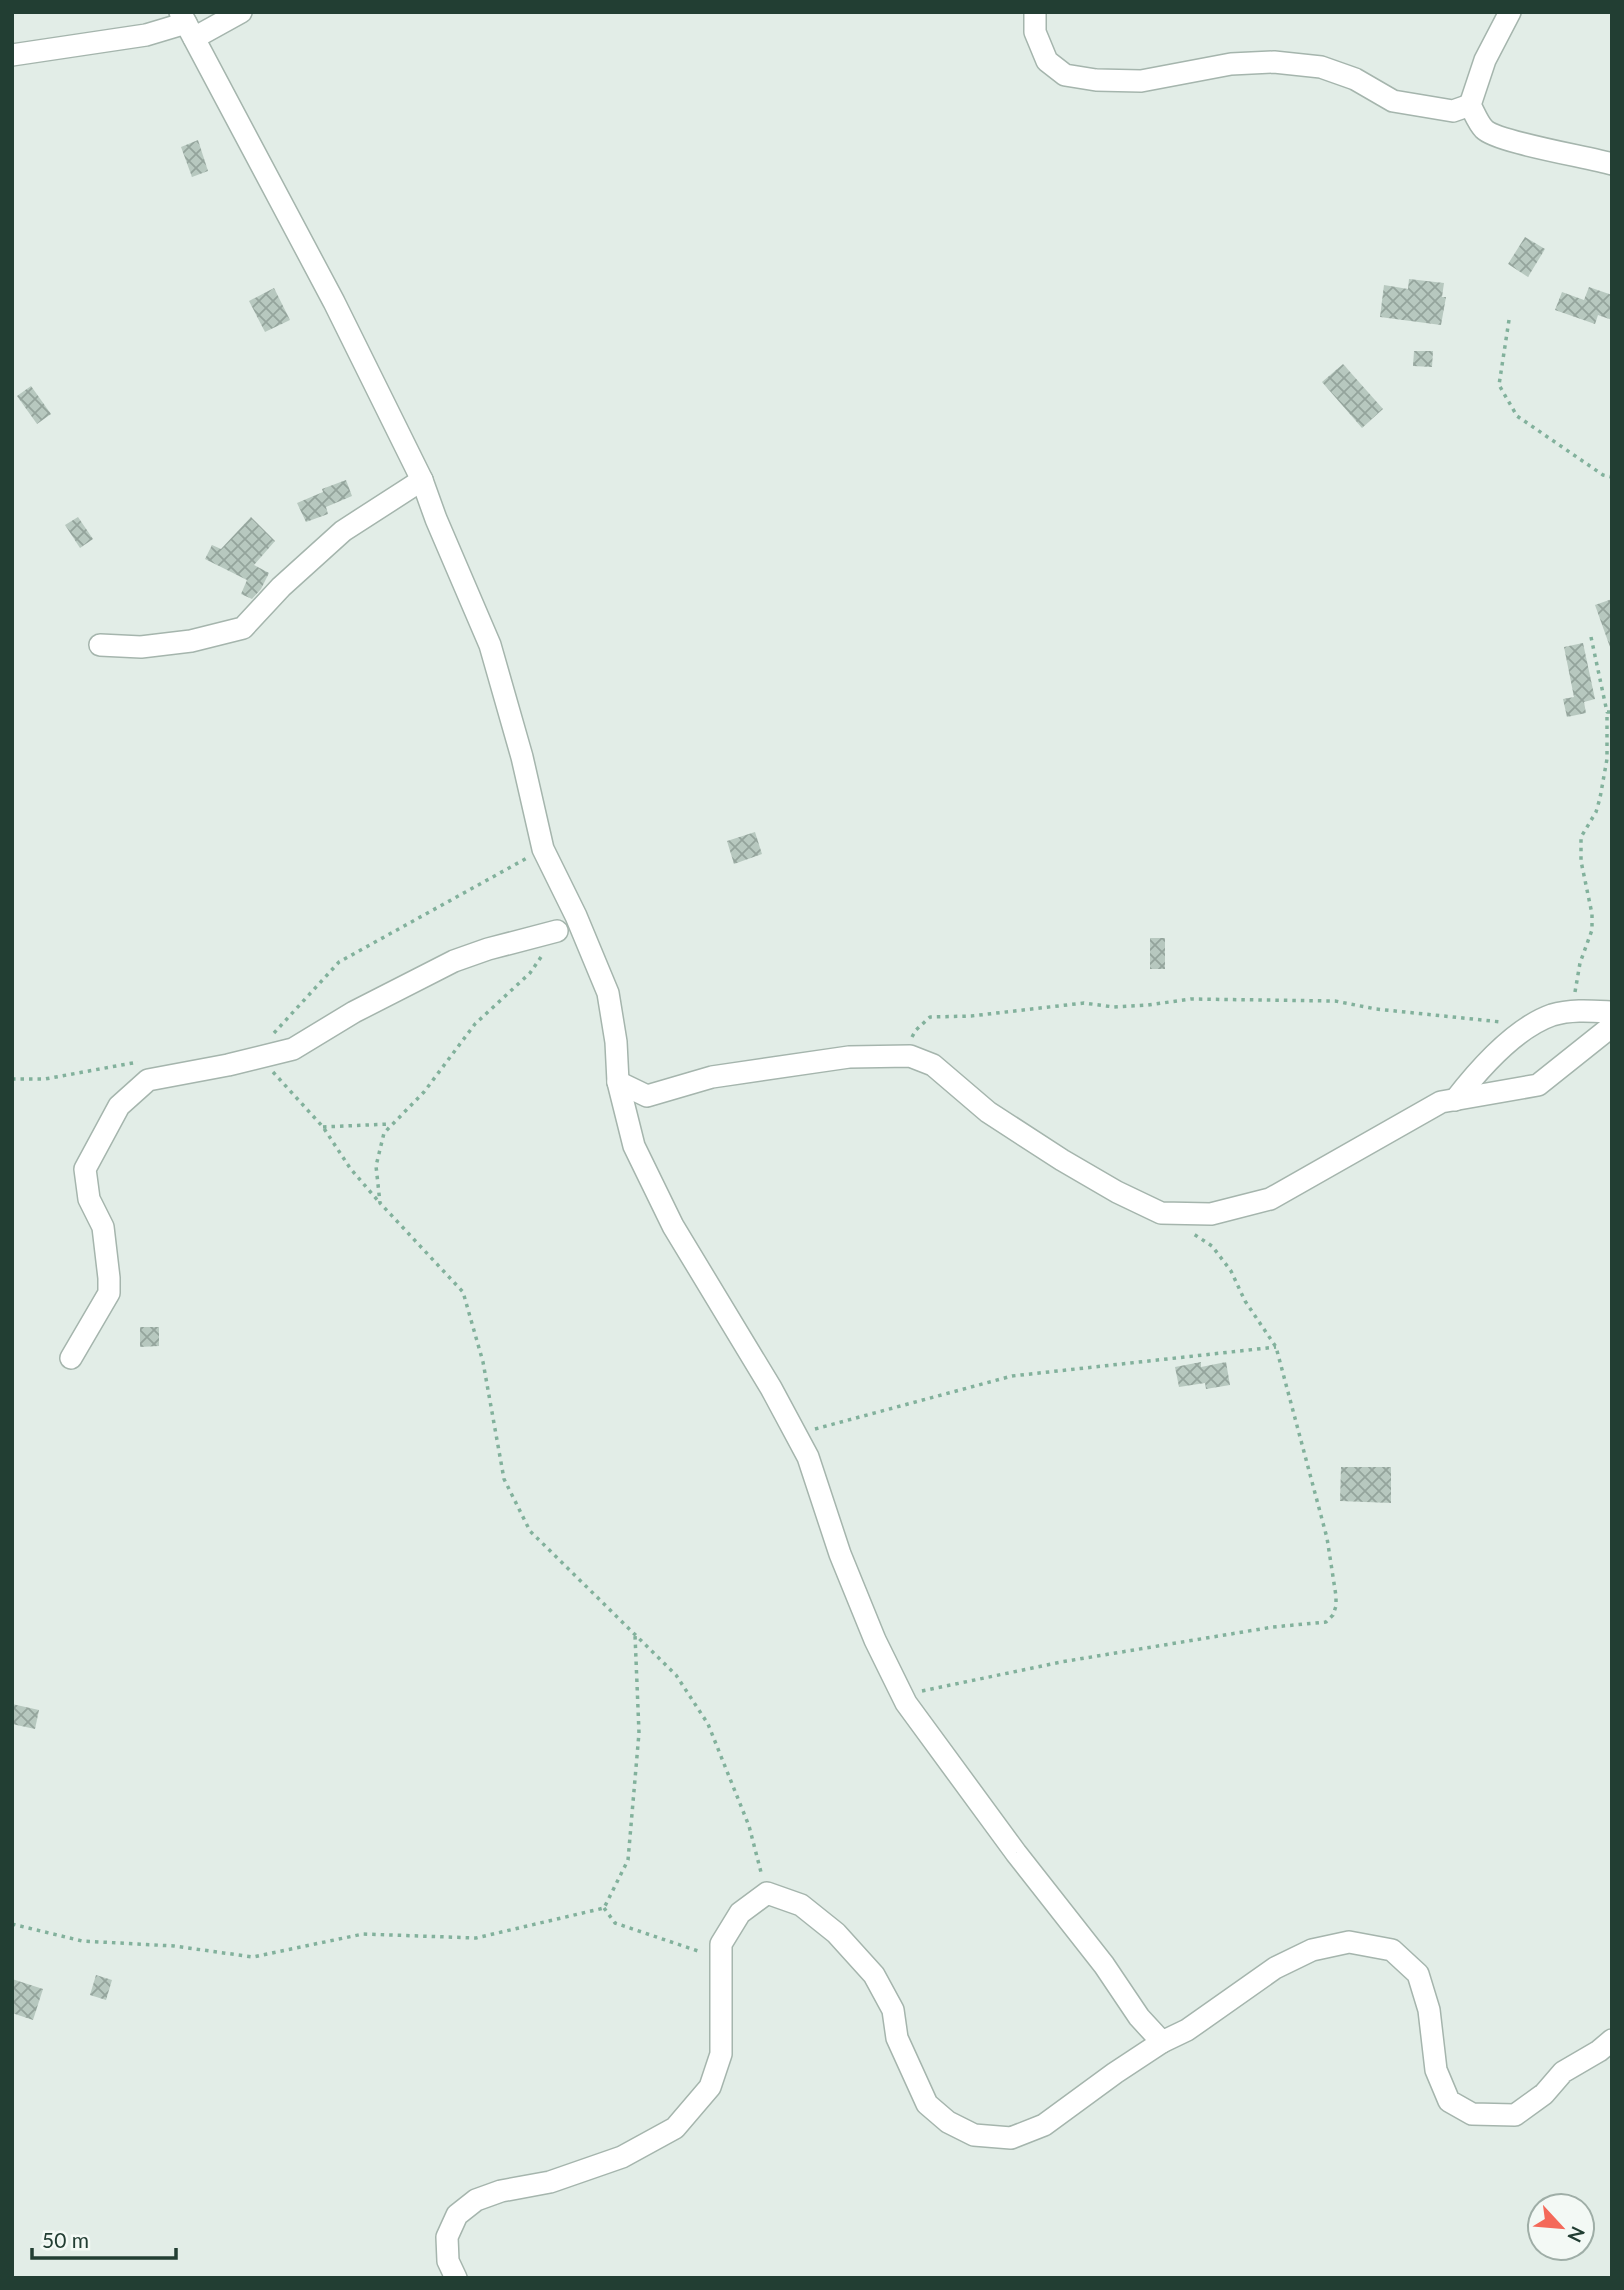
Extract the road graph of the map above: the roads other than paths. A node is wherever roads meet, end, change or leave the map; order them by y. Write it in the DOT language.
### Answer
graph roads {
  1 [pos="241,12"];
  2 [pos="1035,12"];
  3 [pos="1510,12"];
  4 [pos="187,24"];
  5 [pos="12,55"];
  6 [pos="1470,105"];
  7 [pos="1612,164"];
  8 [pos="422,480"];
  9 [pos="100,645"];
  10 [pos="557,931"];
  11 [pos="1612,1012"];
  12 [pos="1612,1026"];
  13 [pos="618,1082"];
  14 [pos="1455,1100"];
  15 [pos="71,1358"];
  16 [pos="1612,2040"];
  17 [pos="1162,2042"];
  18 [pos="456,2278"];
  1 -- 4 [label="street"];
  2 -- 6 [label="street"];
  3 -- 6 [label="street"];
  4 -- 5 [label="street"];
  4 -- 8 [label="street"];
  6 -- 7 [label="street"];
  8 -- 9 [label="street"];
  8 -- 13 [label="street"];
  10 -- 15 [label="street"];
  11 -- 14 [label="street"];
  12 -- 14 [label="street"];
  13 -- 14 [label="street"];
  13 -- 17 [label="street"];
  16 -- 17 [label="street"];
  17 -- 18 [label="street"];
}
